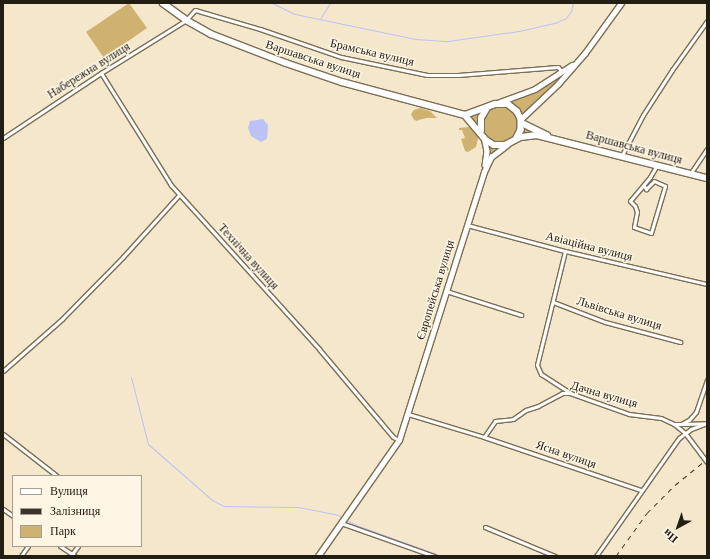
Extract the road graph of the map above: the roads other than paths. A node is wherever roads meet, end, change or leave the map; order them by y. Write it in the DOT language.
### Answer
graph roads {
  1 [pos="163,3"];
  2 [pos="621,3"];
  3 [pos="186,20"];
  4 [pos="707,22"];
  5 [pos="585,53"];
  6 [pos="562,72"];
  7 [pos="101,73"];
  8 [pos="494,104"];
  9 [pos="487,108"];
  10 [pos="465,115"];
  11 [pos="522,121"];
  12 [pos="483,135"];
  13 [pos="3,138"];
  14 [pos="555,139"];
  15 [pos="515,140"];
  16 [pos="509,144"];
  17 [pos="707,149"];
  18 [pos="622,155"];
  19 [pos="657,165"];
  20 [pos="484,172"];
  21 [pos="690,174"];
  22 [pos="707,178"];
  23 [pos="644,186"];
  24 [pos="179,195"];
  25 [pos="467,225"];
  26 [pos="565,251"];
  27 [pos="707,284"];
  28 [pos="446,291"];
  29 [pos="553,302"];
  30 [pos="521,315"];
  31 [pos="680,342"];
  32 [pos="3,371"];
  33 [pos="707,380"];
  34 [pos="570,393"];
  35 [pos="408,414"];
  36 [pos="705,423"];
  37 [pos="674,424"];
  38 [pos="681,424"];
  39 [pos="685,433"];
  40 [pos="3,434"];
  41 [pos="484,437"];
  42 [pos="399,440"];
  43 [pos="707,462"];
  44 [pos="56,475"];
  45 [pos="641,490"];
  46 [pos="3,509"];
  47 [pos="12,515"];
  48 [pos="343,521"];
  49 [pos="485,528"];
  50 [pos="27,547"];
  51 [pos="62,547"];
  52 [pos="74,555"];
  53 [pos="426,555"];
  54 [pos="21,556"];
  55 [pos="318,556"];
  56 [pos="434,556"];
  57 [pos="555,556"];
  58 [pos="596,556"];
  1 -- 3 [label="highway, Варшавська вулиця"];
  2 -- 5 [label="main road"];
  3 -- 6 [label="street, Брамська вулиця"];
  3 -- 7 [label="street, Набережна вулиця"];
  3 -- 10 [label="highway, Варшавська вулиця"];
  4 -- 18 [label="street"];
  5 -- 6 [label="main road"];
  5 -- 11 [label="main road"];
  6 -- 8 [label="main road"];
  7 -- 13 [label="street, Набережна вулиця"];
  7 -- 24 [label="street, Технічна вулиця"];
  8 -- 9 [label="highway"];
  8 -- 11 [label="highway"];
  9 -- 10 [label="highway"];
  9 -- 12 [label="highway"];
  10 -- 12 [label="highway"];
  11 -- 14 [label="highway"];
  11 -- 15 [label="highway"];
  12 -- 16 [label="highway"];
  12 -- 20 [label="main road, Європейська вулиця"];
  14 -- 15 [label="highway"];
  14 -- 18 [label="highway, Варшавська вулиця"];
  15 -- 16 [label="highway"];
  16 -- 20 [label="main road, Європейська вулиця"];
  17 -- 21 [label="street"];
  18 -- 19 [label="highway, Варшавська вулиця"];
  19 -- 21 [label="highway, Варшавська вулиця"];
  19 -- 23 [label="street"];
  20 -- 25 [label="main road, Європейська вулиця"];
  21 -- 22 [label="highway, Варшавська вулиця"];
  23 -- 23 [label="street"];
  24 -- 32 [label="street"];
  24 -- 42 [label="street, Технічна вулиця"];
  25 -- 26 [label="street, Авіаційна вулиця"];
  25 -- 28 [label="main road, Європейська вулиця"];
  26 -- 27 [label="street, Авіаційна вулиця"];
  26 -- 29 [label="street"];
  28 -- 30 [label="street"];
  28 -- 35 [label="main road, Європейська вулиця"];
  29 -- 31 [label="street, Львівська вулиця"];
  29 -- 34 [label="street"];
  33 -- 38 [label="street"];
  34 -- 37 [label="street, Дачна вулиця"];
  34 -- 41 [label="street, Дачна вулиця"];
  35 -- 41 [label="street"];
  35 -- 42 [label="main road, Європейська вулиця"];
  36 -- 38 [label="street, Дачна вулиця"];
  36 -- 39 [label="street"];
  37 -- 38 [label="street, Дачна вулиця"];
  37 -- 39 [label="street"];
  39 -- 43 [label="street"];
  39 -- 45 [label="street"];
  40 -- 44 [label="street"];
  41 -- 45 [label="street, Ясна вулиця"];
  42 -- 48 [label="main road, Європейська вулиця"];
  45 -- 58 [label="street"];
  46 -- 47 [label="street"];
  48 -- 53 [label="street"];
  48 -- 55 [label="main road, Європейська вулиця"];
  49 -- 57 [label="street"];
  50 -- 54 [label="street"];
  51 -- 52 [label="street"];
  53 -- 56 [label="street"];
}
